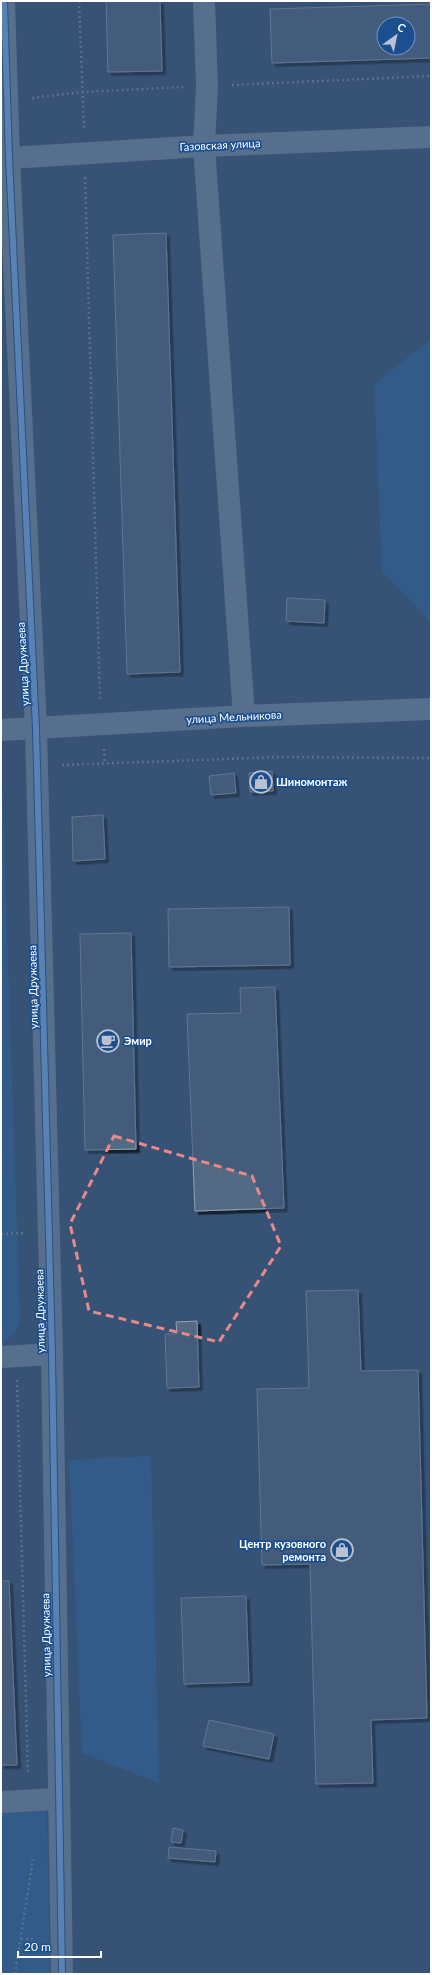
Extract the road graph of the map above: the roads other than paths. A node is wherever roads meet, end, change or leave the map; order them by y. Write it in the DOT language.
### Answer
graph roads {
  1 [pos="4,1"];
  2 [pos="204,1"];
  3 [pos="4,119"];
  4 [pos="431,137"];
  5 [pos="204,146"];
  6 [pos="8,158"];
  7 [pos="431,709"];
  8 [pos="244,716"];
  9 [pos="36,728"];
  10 [pos="1,730"];
  11 [pos="52,1354"];
  12 [pos="9,1356"];
  13 [pos="58,1799"];
  14 [pos="1,1802"];
  15 [pos="62,1974"];
  1 -- 3 [label="street, улица Дружаева"];
  2 -- 5 [label="street"];
  3 -- 6 [label="street, улица Дружаева"];
  4 -- 5 [label="street, Газовская улица"];
  5 -- 6 [label="street, Газовская улица"];
  5 -- 8 [label="street"];
  6 -- 9 [label="street, улица Дружаева"];
  7 -- 8 [label="street, улица Мельникова"];
  8 -- 9 [label="street, улица Мельникова"];
  9 -- 10 [label="street, улица Мельникова"];
  9 -- 11 [label="street, улица Дружаева"];
  11 -- 12 [label="street"];
  11 -- 13 [label="street, улица Дружаева"];
  13 -- 14 [label="street"];
  13 -- 15 [label="street, улица Дружаева"];
}
